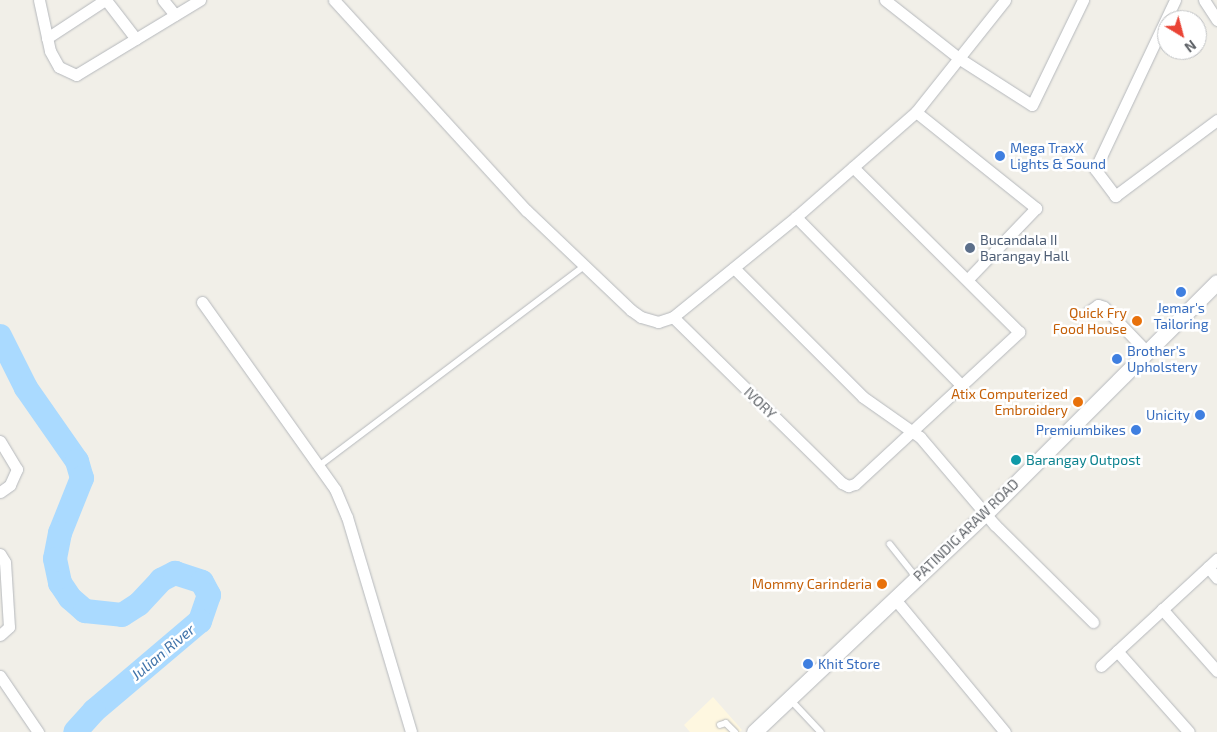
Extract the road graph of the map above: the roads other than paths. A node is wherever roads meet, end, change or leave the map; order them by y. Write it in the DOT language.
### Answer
graph roads {
  1 [pos="39,0"];
  2 [pos="106,0"];
  3 [pos="163,0"];
  4 [pos="200,0"];
  5 [pos="334,0"];
  6 [pos="885,0"];
  7 [pos="1005,0"];
  8 [pos="1083,0"];
  9 [pos="1175,0"];
  10 [pos="1204,0"];
  11 [pos="175,15"];
  12 [pos="1217,20"];
  13 [pos="47,38"];
  14 [pos="136,39"];
  15 [pos="960,59"];
  16 [pos="916,112"];
  17 [pos="1217,120"];
  18 [pos="853,167"];
  19 [pos="796,217"];
  20 [pos="584,266"];
  21 [pos="734,268"];
  22 [pos="968,279"];
  23 [pos="1217,282"];
  24 [pos="202,302"];
  25 [pos="1088,312"];
  26 [pos="673,317"];
  27 [pos="1148,354"];
  28 [pos="960,384"];
  29 [pos="911,429"];
  30 [pos="0,441"];
  31 [pos="318,466"];
  32 [pos="0,492"];
  33 [pos="987,512"];
  34 [pos="890,544"];
  35 [pos="0,554"];
  36 [pos="1217,559"];
  37 [pos="1208,567"];
  38 [pos="917,578"];
  39 [pos="1217,578"];
  40 [pos="894,598"];
  41 [pos="1162,609"];
  42 [pos="1093,622"];
  43 [pos="0,635"];
  44 [pos="1117,652"];
  45 [pos="1101,666"];
  46 [pos="1217,671"];
  47 [pos="0,676"];
  48 [pos="789,698"];
  49 [pos="720,725"];
  50 [pos="38,732"];
  51 [pos="411,732"];
  52 [pos="735,732"];
  53 [pos="755,732"];
  54 [pos="821,732"];
  55 [pos="1004,732"];
  56 [pos="1189,732"];
  1 -- 13 [label="street"];
  2 -- 13 [label="street"];
  2 -- 14 [label="street"];
  3 -- 11 [label="street"];
  4 -- 11 [label="street"];
  5 -- 20 [label="street"];
  6 -- 15 [label="street"];
  7 -- 15 [label="street"];
  8 -- 15 [label="street"];
  9 -- 17 [label="street"];
  10 -- 12 [label="street"];
  11 -- 14 [label="street"];
  13 -- 14 [label="street"];
  15 -- 16 [label="street"];
  16 -- 18 [label="street"];
  16 -- 22 [label="street"];
  18 -- 19 [label="street"];
  18 -- 22 [label="street"];
  19 -- 21 [label="street"];
  19 -- 28 [label="street"];
  20 -- 26 [label="street"];
  20 -- 31 [label="lane"];
  21 -- 26 [label="street"];
  21 -- 29 [label="street"];
  22 -- 28 [label="street"];
  23 -- 27 [label="main road, PATINDIG ARAW ROAD"];
  24 -- 31 [label="street"];
  25 -- 27 [label="street"];
  26 -- 29 [label="street, IVORY"];
  27 -- 33 [label="main road, PATINDIG ARAW ROAD"];
  28 -- 29 [label="street"];
  29 -- 33 [label="street"];
  30 -- 32 [label="street"];
  31 -- 51 [label="street"];
  33 -- 38 [label="main road, PATINDIG ARAW ROAD"];
  33 -- 42 [label="street"];
  34 -- 38 [label="lane"];
  35 -- 43 [label="street"];
  36 -- 37 [label="street"];
  37 -- 39 [label="street"];
  37 -- 41 [label="street"];
  38 -- 40 [label="main road, PATINDIG ARAW ROAD"];
  40 -- 48 [label="main road, PATINDIG ARAW ROAD"];
  40 -- 55 [label="street"];
  41 -- 44 [label="street"];
  41 -- 46 [label="street"];
  44 -- 45 [label="street"];
  44 -- 56 [label="street"];
  47 -- 50 [label="street"];
  48 -- 53 [label="main road, PATINDIG ARAW ROAD"];
  48 -- 54 [label="lane"];
  49 -- 52 [label="lane"];
}
